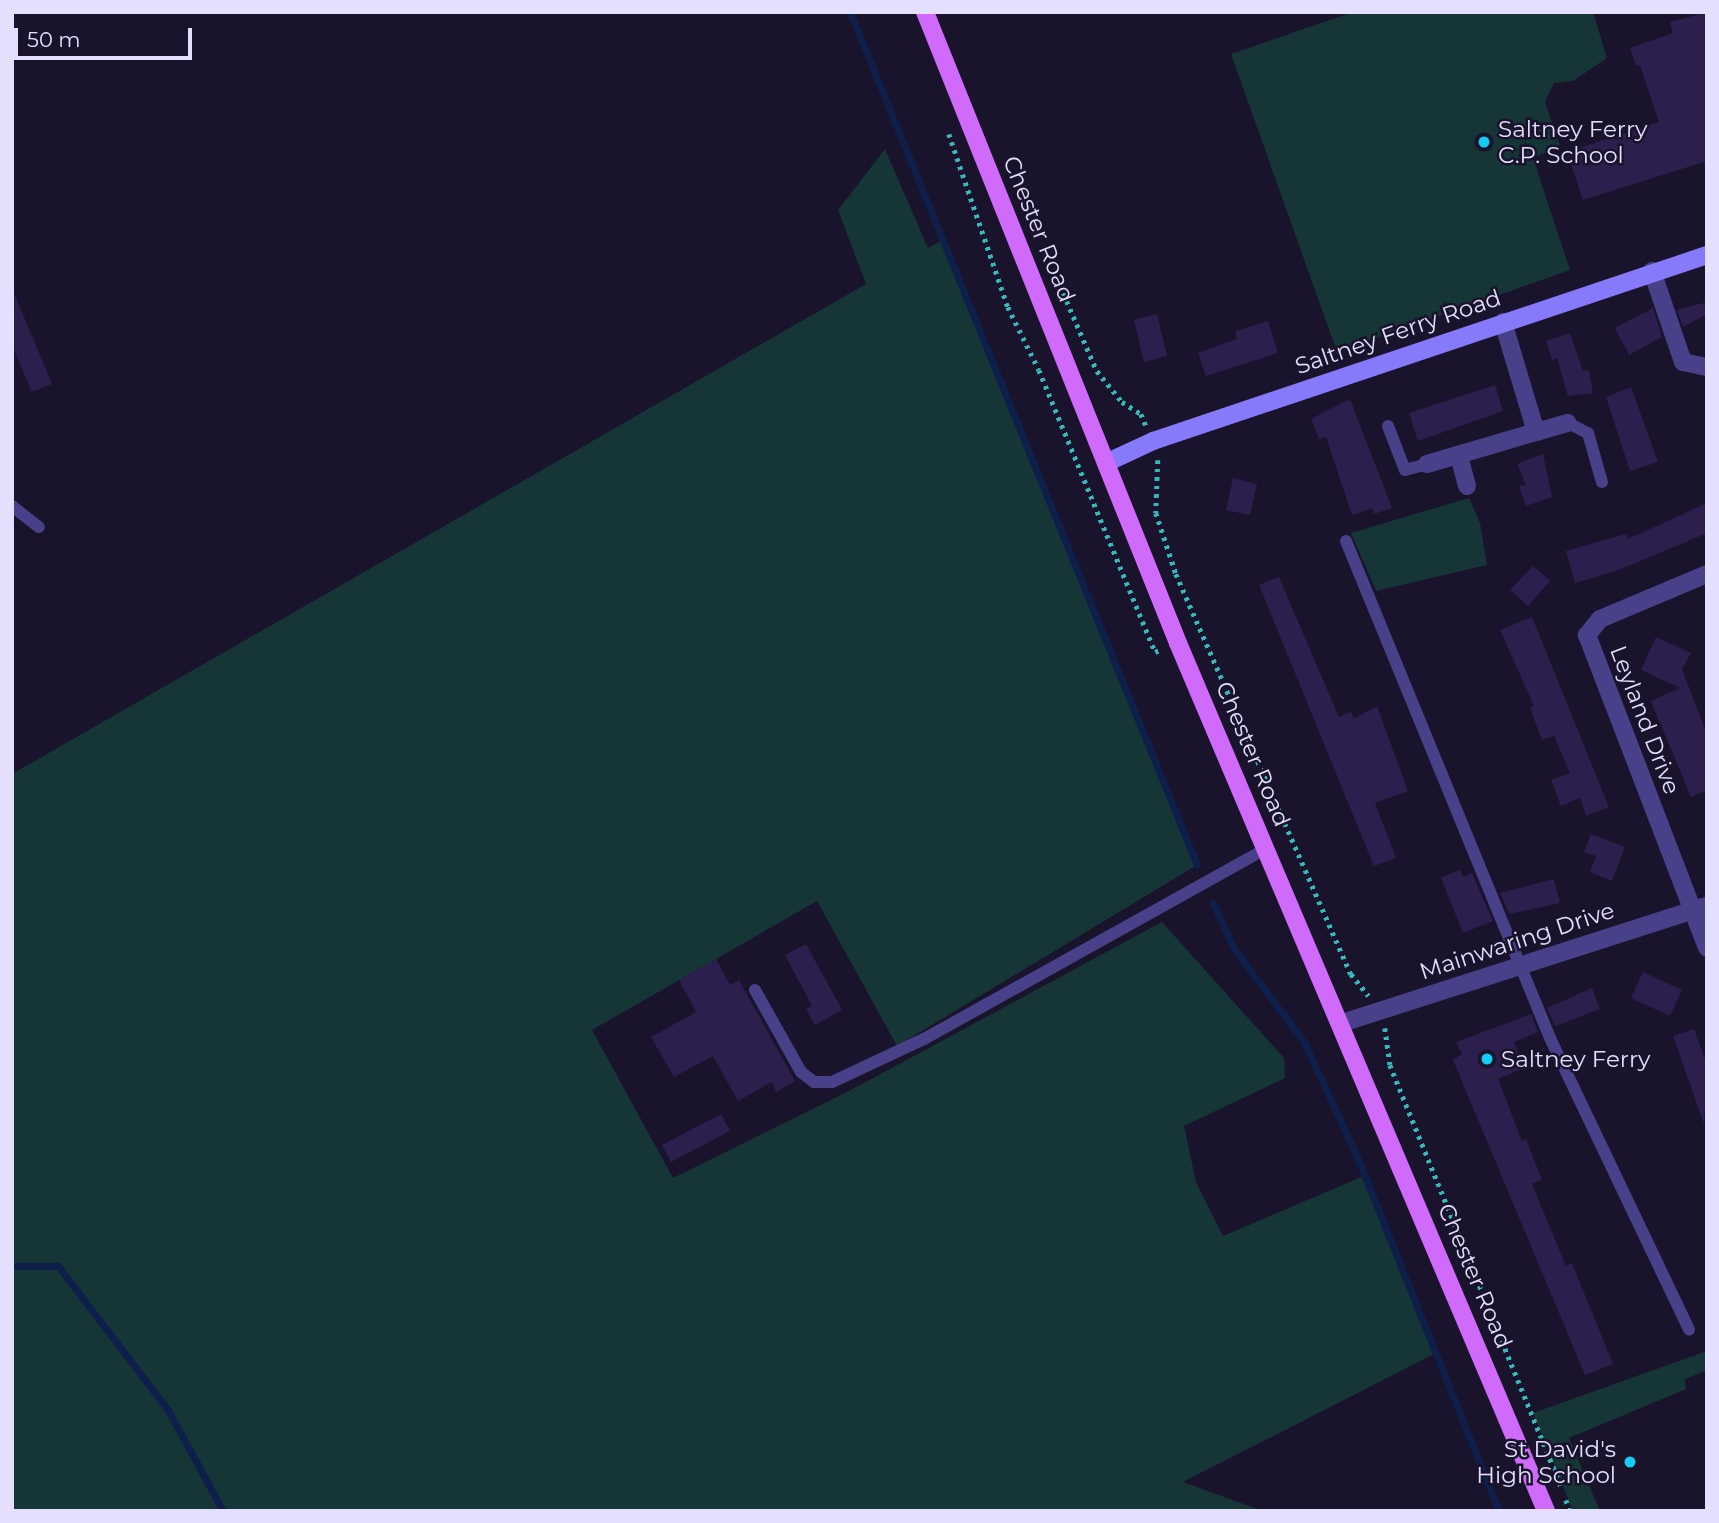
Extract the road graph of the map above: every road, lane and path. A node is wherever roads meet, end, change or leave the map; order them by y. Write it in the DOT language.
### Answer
graph roads {
  1 [pos="925,12"];
  2 [pos="944,120"];
  3 [pos="1045,251"];
  4 [pos="1707,255"];
  5 [pos="1652,271"];
  6 [pos="1503,322"];
  7 [pos="1707,367"];
  8 [pos="1568,423"];
  9 [pos="1388,426"];
  10 [pos="1536,432"];
  11 [pos="1153,441"];
  12 [pos="1459,456"];
  13 [pos="1108,462"];
  14 [pos="1427,464"];
  15 [pos="1602,482"];
  16 [pos="1467,485"];
  17 [pos="12,506"];
  18 [pos="39,527"];
  19 [pos="1346,541"];
  20 [pos="1707,574"];
  21 [pos="1178,643"];
  22 [pos="1267,848"];
  23 [pos="1700,908"];
  24 [pos="1707,948"];
  25 [pos="1520,966"];
  26 [pos="755,990"];
  27 [pos="1382,1010"];
  28 [pos="1342,1023"];
  29 [pos="1689,1331"];
  30 [pos="1546,1511"];
  31 [pos="1570,1511"];
  1 -- 13 [label="main road, Chester Road"];
  2 -- 21 [label="path"];
  3 -- 11 [label="path"];
  4 -- 5 [label="main road, Saltney Ferry Road"];
  5 -- 6 [label="main road, Saltney Ferry Road"];
  5 -- 7 [label="street"];
  6 -- 10 [label="street"];
  6 -- 11 [label="main road, Saltney Ferry Road"];
  8 -- 10 [label="street"];
  8 -- 15 [label="lane"];
  9 -- 14 [label="lane"];
  10 -- 12 [label="street"];
  11 -- 13 [label="main road, Saltney Ferry Road"];
  11 -- 27 [label="path"];
  12 -- 14 [label="street"];
  12 -- 16 [label="street"];
  13 -- 21 [label="main road, Chester Road"];
  17 -- 18 [label="lane"];
  19 -- 25 [label="lane"];
  20 -- 23 [label="street, Leyland Drive"];
  21 -- 22 [label="main road, Chester Road"];
  22 -- 26 [label="lane"];
  22 -- 28 [label="main road, Chester Road"];
  23 -- 24 [label="street"];
  23 -- 25 [label="street, Mainwaring Drive"];
  25 -- 27 [label="street, Mainwaring Drive"];
  25 -- 29 [label="lane"];
  27 -- 28 [label="street, Mainwaring Drive"];
  27 -- 31 [label="path"];
  28 -- 30 [label="main road, Chester Road"];
}
